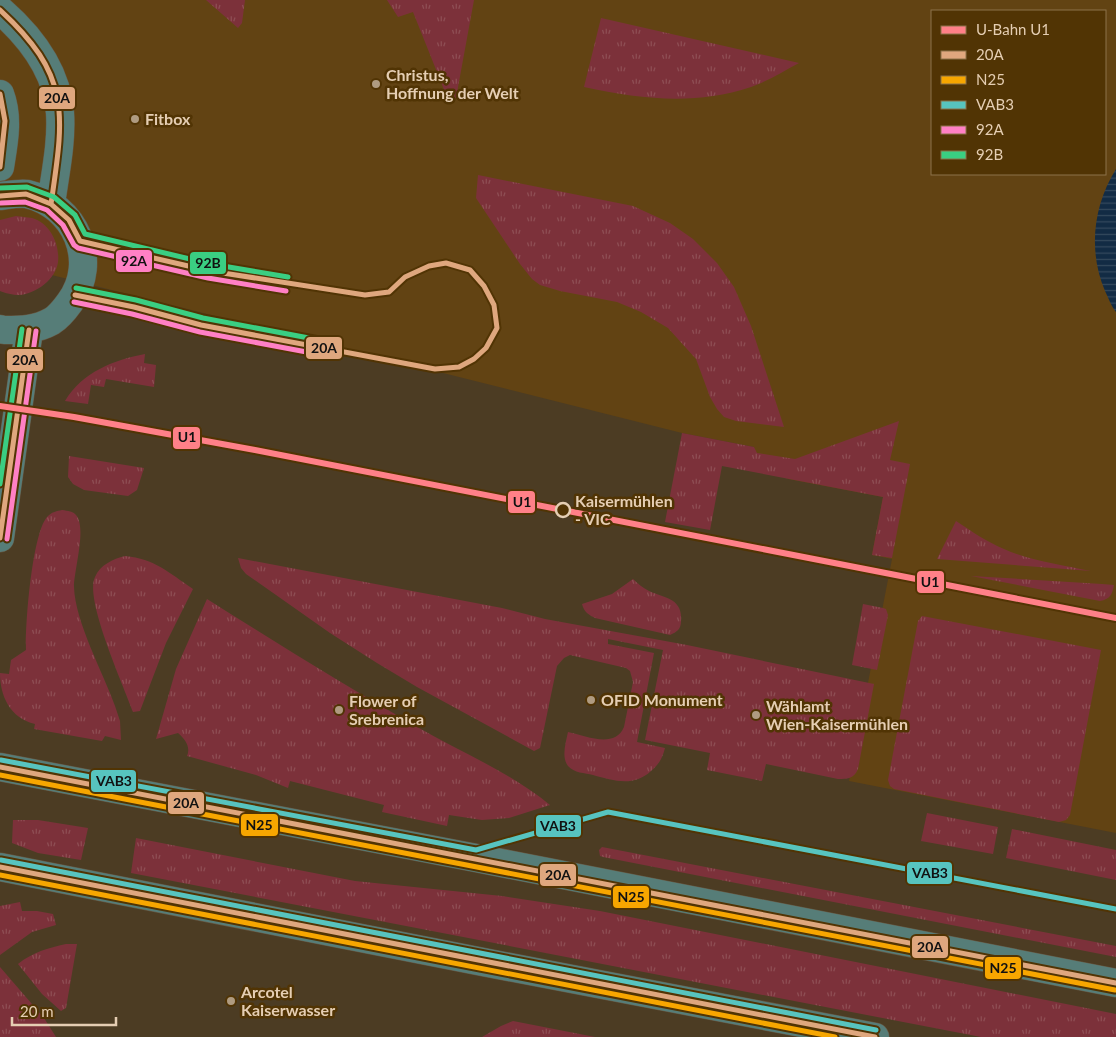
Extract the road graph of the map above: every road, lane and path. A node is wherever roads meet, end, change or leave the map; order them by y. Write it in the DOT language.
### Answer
graph roads {
  1 [pos="0,10"];
  2 [pos="0,94"];
  3 [pos="0,167"];
  4 [pos="0,196"];
  5 [pos="51,204"];
  6 [pos="0,329"];
  7 [pos="30,330"];
  8 [pos="0,538"];
  9 [pos="0,768"];
  10 [pos="0,867"];
  11 [pos="1116,982"];
  12 [pos="875,1037"];
  1 -- 5 [label="main road"];
  2 -- 3 [label="main road"];
  4 -- 5 [label="main road"];
  5 -- 7 [label="main road"];
  6 -- 7 [label="main road"];
  7 -- 8 [label="main road"];
  9 -- 11 [label="main road"];
  10 -- 12 [label="main road"];
}
